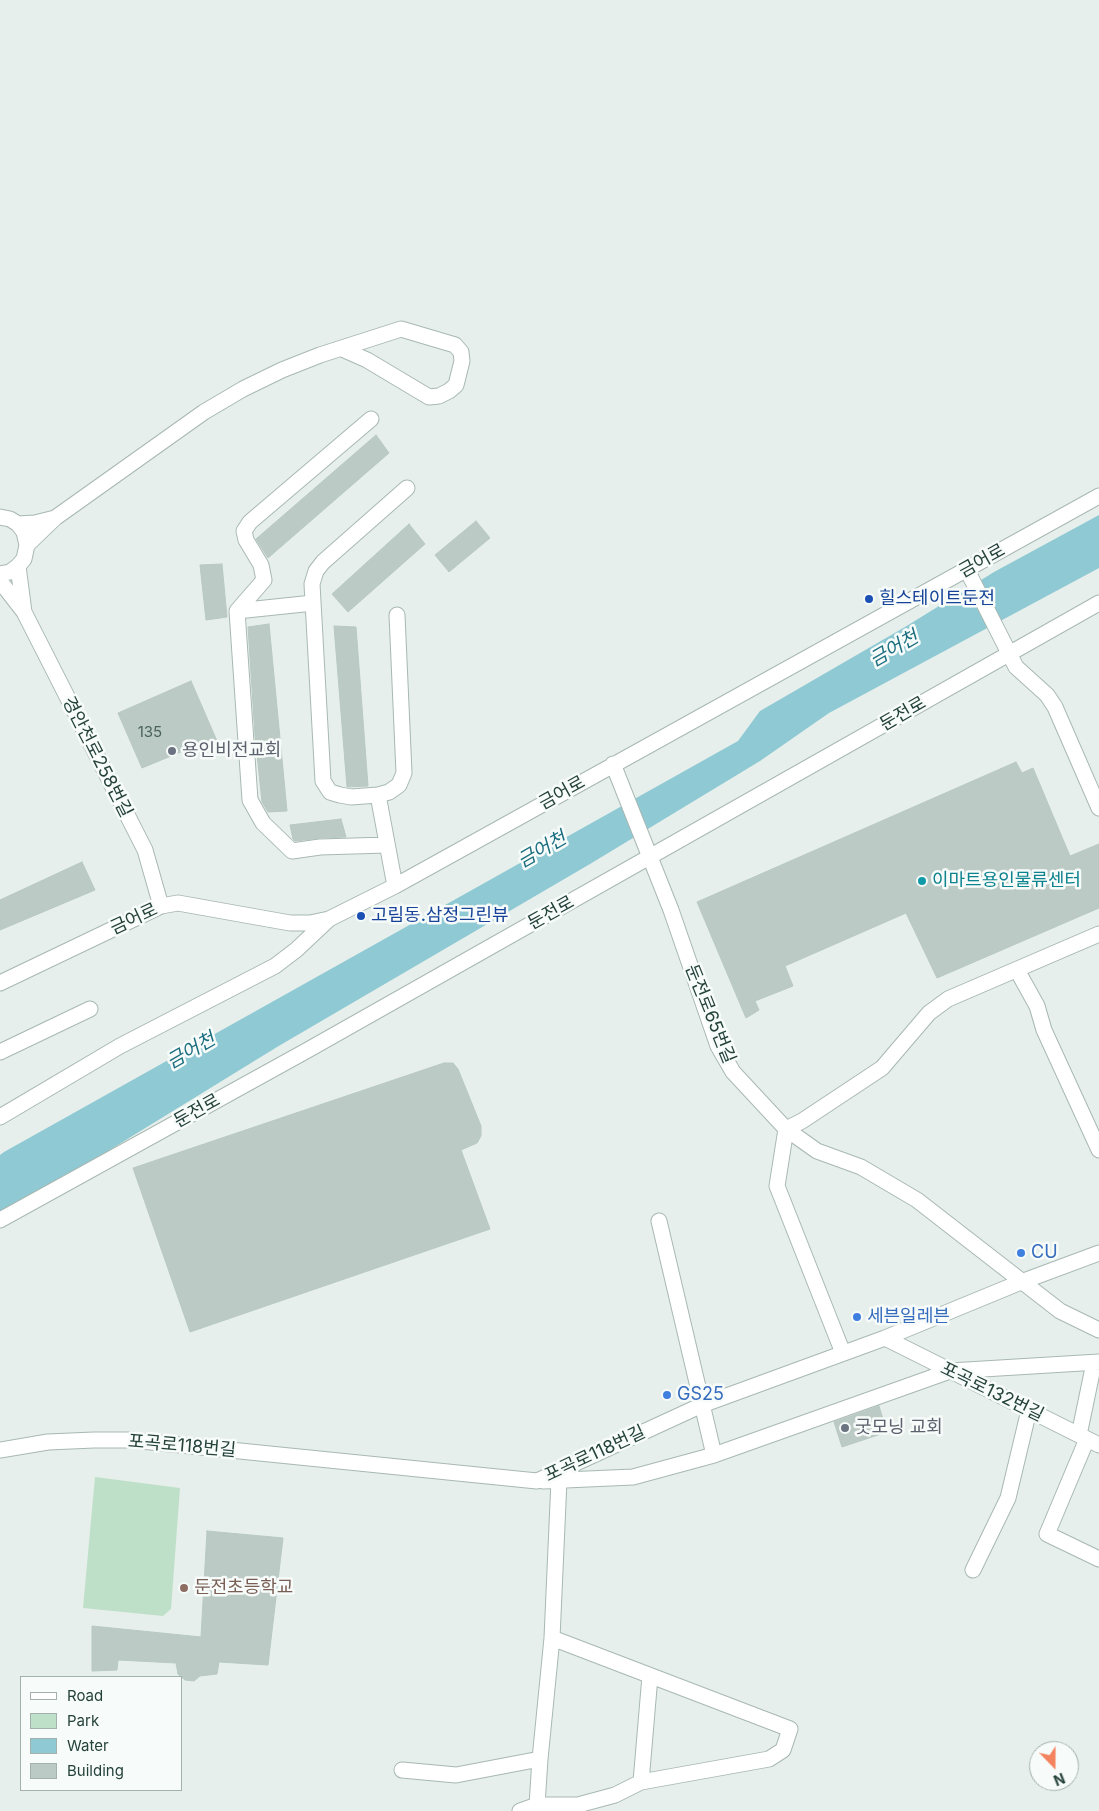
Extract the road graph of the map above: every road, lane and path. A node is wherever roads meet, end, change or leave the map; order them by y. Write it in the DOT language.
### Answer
graph roads {
  1 [pos="342,349"];
  2 [pos="371,420"];
  3 [pos="407,488"];
  4 [pos="1099,496"];
  5 [pos="0,516"];
  6 [pos="55,518"];
  7 [pos="18,524"];
  8 [pos="27,545"];
  9 [pos="18,566"];
  10 [pos="967,570"];
  11 [pos="0,574"];
  12 [pos="0,581"];
  13 [pos="1099,603"];
  14 [pos="313,604"];
  15 [pos="237,611"];
  16 [pos="24,612"];
  17 [pos="397,615"];
  18 [pos="1010,653"];
  19 [pos="616,771"];
  20 [pos="378,795"];
  21 [pos="1099,808"];
  22 [pos="388,845"];
  23 [pos="647,851"];
  24 [pos="395,886"];
  25 [pos="161,906"];
  26 [pos="329,919"];
  27 [pos="1099,934"];
  28 [pos="1017,970"];
  29 [pos="0,983"];
  30 [pos="90,1009"];
  31 [pos="0,1052"];
  32 [pos="0,1117"];
  33 [pos="786,1129"];
  34 [pos="1099,1150"];
  35 [pos="0,1220"];
  36 [pos="659,1221"];
  37 [pos="1099,1253"];
  38 [pos="1021,1282"];
  39 [pos="1099,1330"];
  40 [pos="885,1338"];
  41 [pos="843,1353"];
  42 [pos="1096,1363"];
  43 [pos="950,1371"];
  44 [pos="702,1405"];
  45 [pos="1029,1410"];
  46 [pos="1088,1440"];
  47 [pos="0,1450"];
  48 [pos="714,1455"];
  49 [pos="559,1480"];
  50 [pos="537,1481"];
  51 [pos="1099,1559"];
  52 [pos="973,1570"];
  53 [pos="552,1638"];
  54 [pos="650,1676"];
  55 [pos="540,1759"];
  56 [pos="402,1770"];
  57 [pos="641,1782"];
  58 [pos="537,1805"];
  59 [pos="520,1811"];
  1 -- 1 [label="street"];
  1 -- 6 [label="street"];
  2 -- 15 [label="street"];
  3 -- 14 [label="street"];
  4 -- 10 [label="street, 금어로"];
  5 -- 7 [label="street"];
  6 -- 7 [label="street"];
  6 -- 8 [label="street"];
  7 -- 8 [label="street"];
  8 -- 9 [label="street"];
  9 -- 11 [label="street"];
  9 -- 16 [label="street"];
  10 -- 18 [label="street"];
  10 -- 19 [label="street, 금어로"];
  12 -- 16 [label="street"];
  13 -- 18 [label="street, 둔전로"];
  14 -- 15 [label="street"];
  14 -- 20 [label="street"];
  15 -- 22 [label="street"];
  16 -- 25 [label="street, 경안천로258번길"];
  17 -- 20 [label="street"];
  18 -- 21 [label="street"];
  18 -- 23 [label="street, 둔전로"];
  19 -- 23 [label="street, 둔전로65번길"];
  19 -- 24 [label="street, 금어로"];
  20 -- 22 [label="street"];
  22 -- 24 [label="street"];
  23 -- 33 [label="street, 둔전로65번길"];
  23 -- 35 [label="street, 둔전로"];
  24 -- 26 [label="street, 금어로"];
  25 -- 26 [label="street, 금어로"];
  25 -- 29 [label="street, 금어로"];
  26 -- 32 [label="street"];
  27 -- 28 [label="street"];
  28 -- 33 [label="street"];
  28 -- 34 [label="street"];
  30 -- 31 [label="street"];
  33 -- 38 [label="street, 둔전로65번길"];
  33 -- 41 [label="street"];
  36 -- 44 [label="street"];
  37 -- 38 [label="street, 포곡로118번길"];
  38 -- 39 [label="street, 둔전로65번길"];
  38 -- 40 [label="street, 포곡로118번길"];
  40 -- 41 [label="street, 포곡로118번길"];
  40 -- 43 [label="street, 포곡로132번길"];
  41 -- 44 [label="street, 포곡로118번길"];
  42 -- 43 [label="street"];
  42 -- 46 [label="street"];
  43 -- 45 [label="street, 포곡로132번길"];
  43 -- 48 [label="street"];
  44 -- 48 [label="street"];
  44 -- 50 [label="street, 포곡로118번길"];
  45 -- 46 [label="street, 포곡로132번길"];
  45 -- 52 [label="street"];
  46 -- 51 [label="street"];
  47 -- 50 [label="street, 포곡로118번길"];
  48 -- 49 [label="street"];
  49 -- 50 [label="street"];
  49 -- 53 [label="street"];
  53 -- 54 [label="street"];
  53 -- 55 [label="street"];
  54 -- 57 [label="street"];
  54 -- 57 [label="street"];
  55 -- 56 [label="street"];
  55 -- 58 [label="street"];
  57 -- 58 [label="street"];
  58 -- 59 [label="street"];
}
